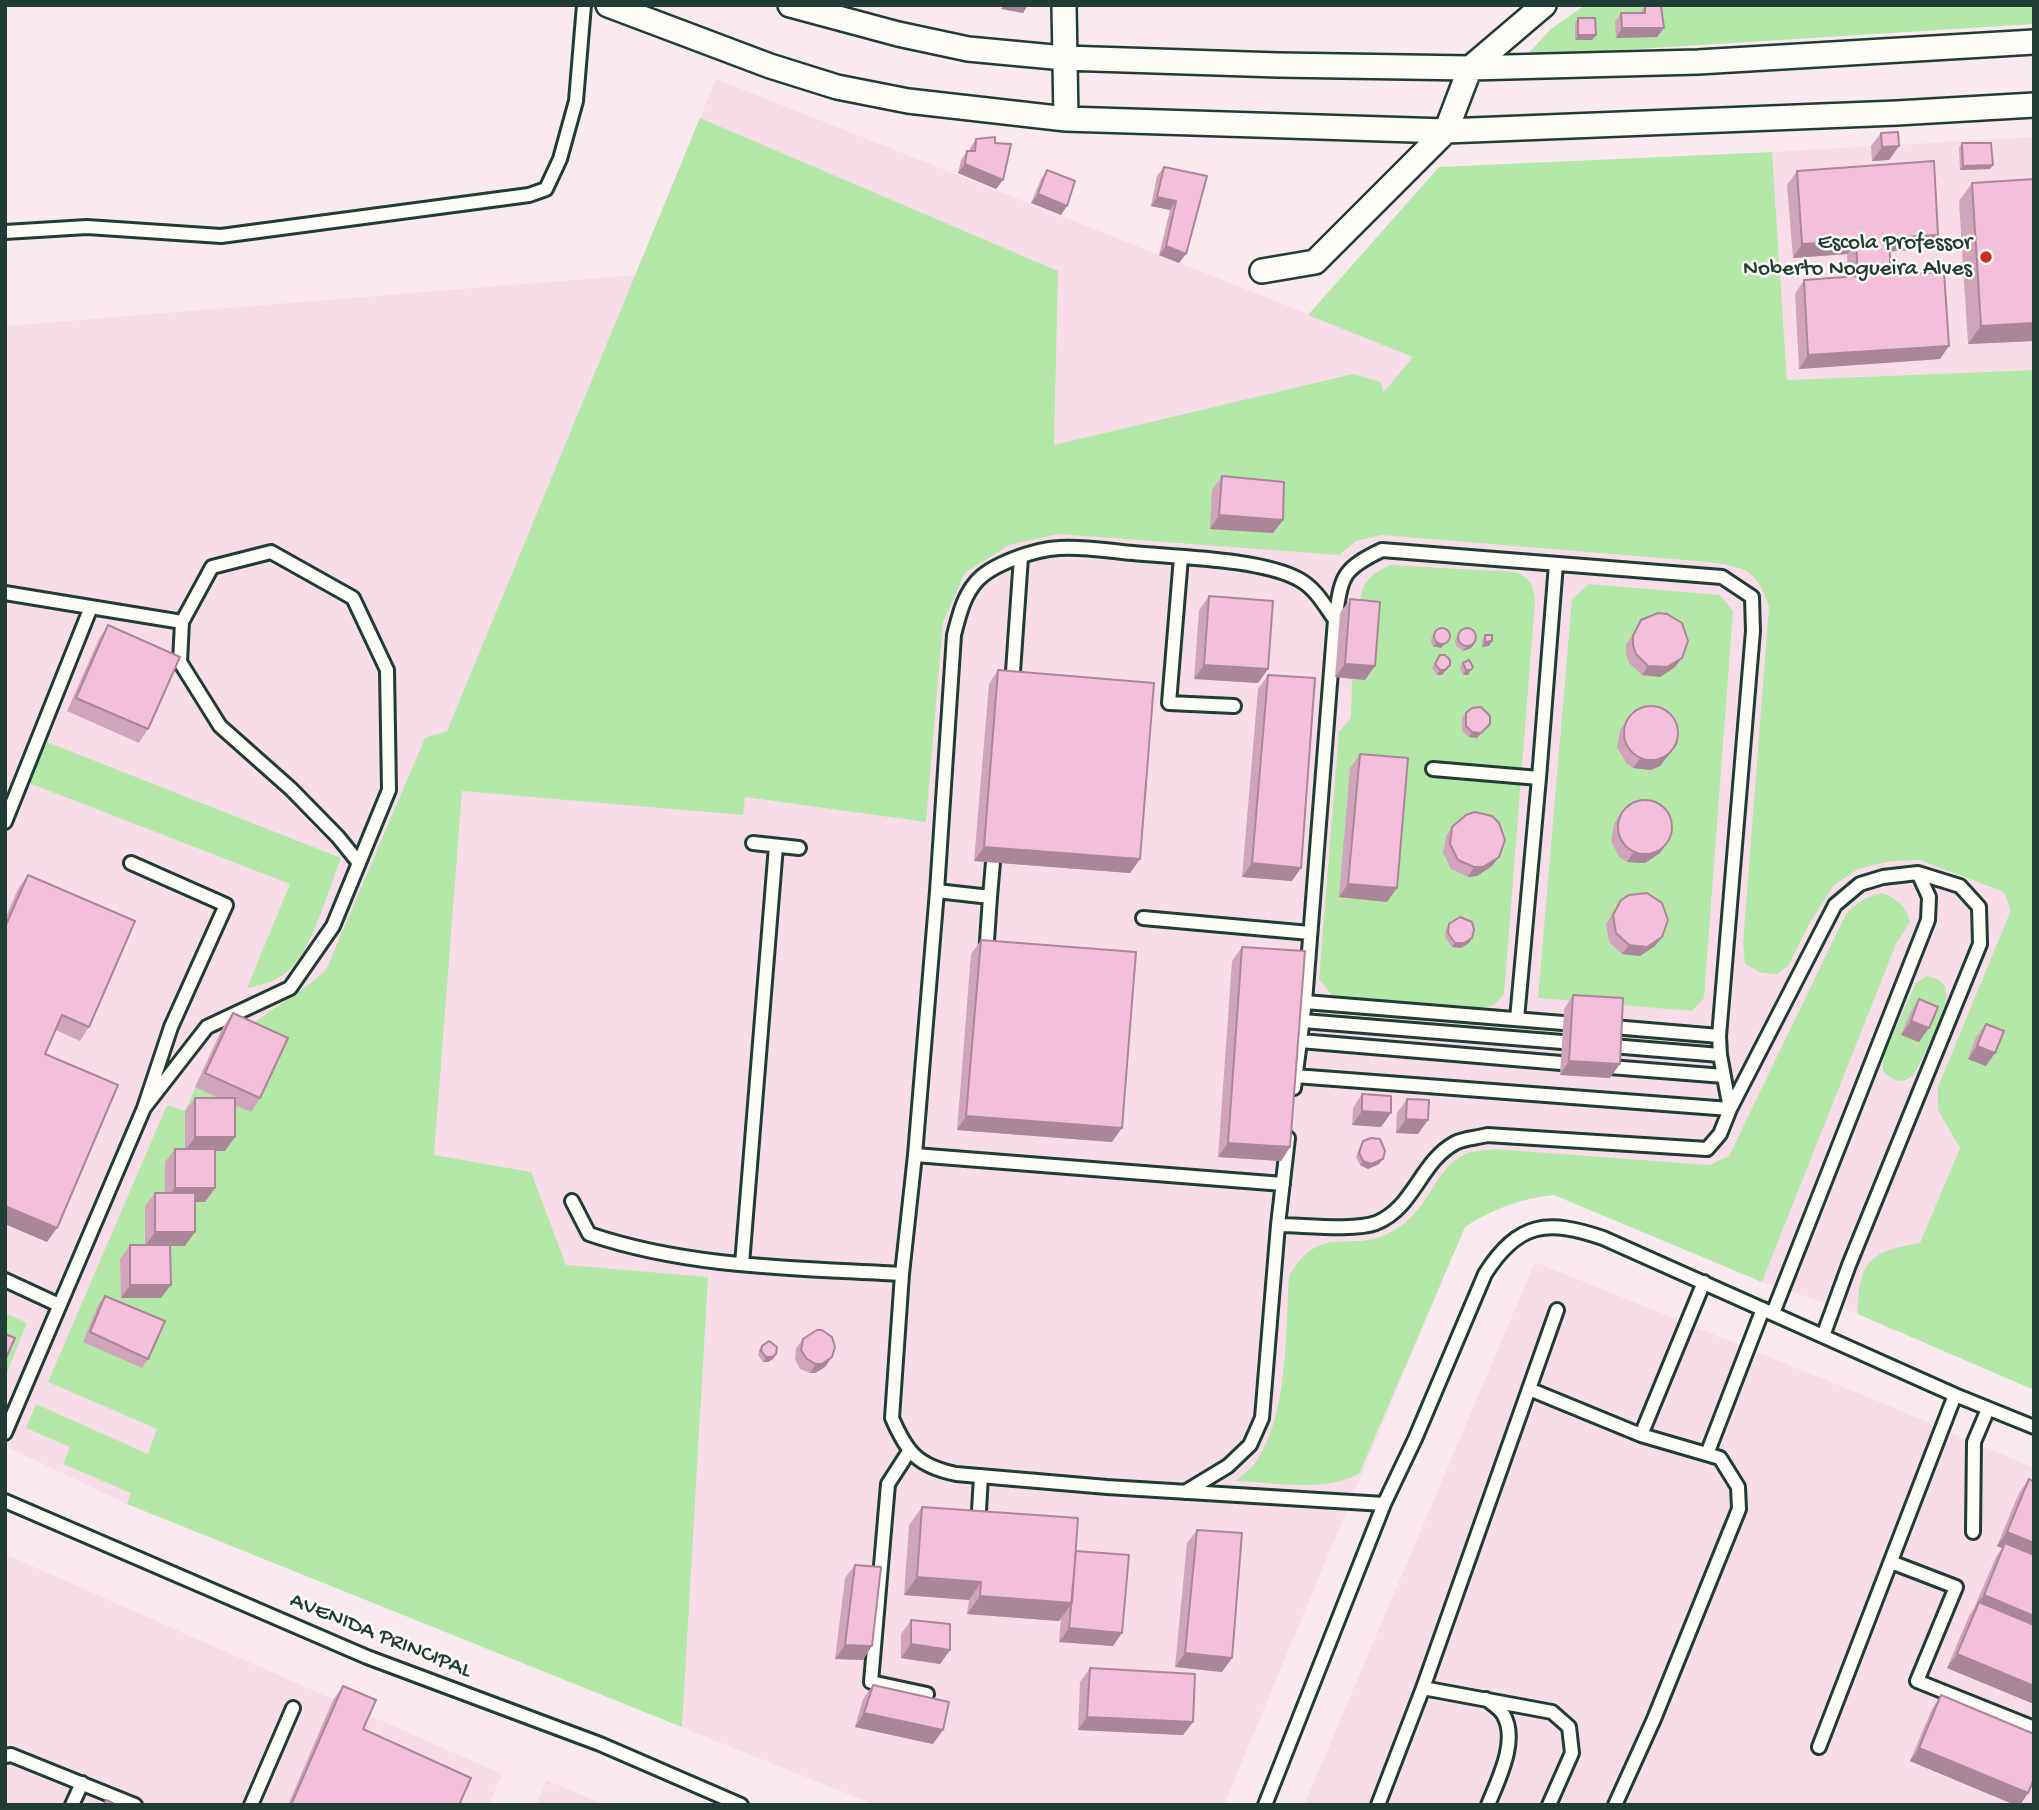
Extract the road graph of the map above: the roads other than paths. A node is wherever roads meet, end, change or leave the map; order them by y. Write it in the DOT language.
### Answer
graph roads {
  1 [pos="584,5"];
  2 [pos="790,5"];
  3 [pos="1064,5"];
  4 [pos="1544,5"];
  5 [pos="616,6"];
  6 [pos="2034,42"];
  7 [pos="1064,58"];
  8 [pos="1470,68"];
  9 [pos="2034,105"];
  10 [pos="1066,119"];
  11 [pos="1446,131"];
  12 [pos="5,232"];
  13 [pos="1262,271"];
  14 [pos="1021,557"];
  15 [pos="1181,557"];
  16 [pos="1556,564"];
  17 [pos="5,593"];
  18 [pos="91,607"];
  19 [pos="1335,620"];
  20 [pos="183,622"];
  21 [pos="1012,686"];
  22 [pos="1234,706"];
  23 [pos="1433,769"];
  24 [pos="1539,778"];
  25 [pos="5,822"];
  26 [pos="753,843"];
  27 [pos="776,846"];
  28 [pos="799,848"];
  29 [pos="993,862"];
  30 [pos="131,863"];
  31 [pos="359,863"];
  32 [pos="1918,873"];
  33 [pos="937,891"];
  34 [pos="990,897"];
  35 [pos="1143,918"];
  36 [pos="1310,933"];
  37 [pos="986,955"];
  38 [pos="1305,1002"];
  39 [pos="1517,1019"];
  40 [pos="1303,1021"];
  41 [pos="1563,1023"];
  42 [pos="1613,1027"];
  43 [pos="1719,1036"];
  44 [pos="1300,1041"];
  45 [pos="1562,1042"];
  46 [pos="1612,1046"];
  47 [pos="1720,1055"];
  48 [pos="1561,1063"];
  49 [pos="1610,1067"];
  50 [pos="1296,1076"];
  51 [pos="1724,1076"];
  52 [pos="1292,1103"];
  53 [pos="144,1108"];
  54 [pos="1730,1109"];
  55 [pos="1289,1130"];
  56 [pos="915,1155"];
  57 [pos="1283,1184"];
  58 [pos="572,1201"];
  59 [pos="1278,1225"];
  60 [pos="742,1264"];
  61 [pos="902,1274"];
  62 [pos="5,1280"];
  63 [pos="1704,1282"];
  64 [pos="60,1305"];
  65 [pos="1557,1310"];
  66 [pos="1768,1311"];
  67 [pos="1823,1336"];
  68 [pos="1529,1390"];
  69 [pos="1955,1395"];
  70 [pos="1988,1409"];
  71 [pos="2034,1427"];
  72 [pos="5,1433"];
  73 [pos="1641,1435"];
  74 [pos="910,1450"];
  75 [pos="1707,1454"];
  76 [pos="981,1476"];
  77 [pos="1185,1492"];
  78 [pos="5,1501"];
  79 [pos="1384,1504"];
  80 [pos="978,1530"];
  81 [pos="1973,1532"];
  82 [pos="1891,1562"];
  83 [pos="1423,1688"];
  84 [pos="927,1694"];
  85 [pos="1486,1699"];
  86 [pos="293,1708"];
  87 [pos="2032,1727"];
  88 [pos="1819,1747"];
  89 [pos="5,1756"];
  90 [pos="82,1783"];
  91 [pos="72,1805"];
  92 [pos="135,1805"];
  93 [pos="250,1805"];
  94 [pos="741,1805"];
  95 [pos="1265,1805"];
  96 [pos="1378,1805"];
  97 [pos="1488,1805"];
  98 [pos="1549,1805"];
  99 [pos="1615,1805"];
  1 -- 12 [label="lane"];
  2 -- 7 [label="street"];
  3 -- 7 [label="street"];
  4 -- 8 [label="street"];
  5 -- 10 [label="street"];
  6 -- 8 [label="street"];
  7 -- 8 [label="street"];
  7 -- 10 [label="street"];
  8 -- 11 [label="street"];
  9 -- 11 [label="street"];
  10 -- 11 [label="street"];
  11 -- 13 [label="street"];
  14 -- 15 [label="lane"];
  14 -- 21 [label="lane"];
  14 -- 33 [label="lane"];
  15 -- 19 [label="lane"];
  15 -- 22 [label="lane"];
  16 -- 19 [label="lane"];
  16 -- 24 [label="lane"];
  16 -- 43 [label="lane"];
  17 -- 18 [label="lane"];
  18 -- 20 [label="lane"];
  18 -- 25 [label="lane"];
  19 -- 36 [label="lane"];
  20 -- 31 [label="lane"];
  20 -- 31 [label="lane"];
  23 -- 24 [label="lane"];
  24 -- 39 [label="lane"];
  26 -- 27 [label="lane"];
  27 -- 28 [label="lane"];
  27 -- 60 [label="lane"];
  29 -- 34 [label="lane"];
  30 -- 53 [label="lane"];
  31 -- 53 [label="lane"];
  32 -- 54 [label="lane"];
  32 -- 66 [label="lane"];
  32 -- 67 [label="lane"];
  33 -- 34 [label="lane"];
  33 -- 56 [label="lane"];
  34 -- 37 [label="lane"];
  35 -- 36 [label="lane"];
  36 -- 38 [label="lane"];
  38 -- 39 [label="lane"];
  38 -- 40 [label="lane"];
  39 -- 41 [label="lane"];
  40 -- 44 [label="lane"];
  40 -- 45 [label="lane"];
  42 -- 43 [label="lane"];
  43 -- 47 [label="lane"];
  44 -- 48 [label="lane"];
  44 -- 50 [label="lane"];
  46 -- 47 [label="lane"];
  47 -- 51 [label="lane"];
  49 -- 51 [label="lane"];
  50 -- 52 [label="lane"];
  50 -- 54 [label="lane"];
  51 -- 54 [label="lane"];
  53 -- 64 [label="lane"];
  54 -- 59 [label="lane"];
  55 -- 57 [label="lane"];
  56 -- 57 [label="lane"];
  56 -- 61 [label="lane"];
  57 -- 59 [label="lane"];
  58 -- 60 [label="lane"];
  59 -- 77 [label="lane"];
  60 -- 61 [label="lane"];
  61 -- 74 [label="lane"];
  62 -- 64 [label="lane"];
  63 -- 66 [label="lane"];
  63 -- 73 [label="lane"];
  63 -- 79 [label="lane"];
  64 -- 72 [label="lane"];
  65 -- 68 [label="lane"];
  66 -- 67 [label="lane"];
  66 -- 75 [label="lane"];
  67 -- 69 [label="lane"];
  68 -- 73 [label="lane"];
  68 -- 83 [label="lane"];
  69 -- 70 [label="lane"];
  69 -- 82 [label="lane"];
  70 -- 71 [label="lane"];
  70 -- 81 [label="lane"];
  73 -- 75 [label="lane"];
  74 -- 76 [label="lane"];
  74 -- 84 [label="lane"];
  75 -- 99 [label="lane"];
  76 -- 77 [label="lane"];
  76 -- 80 [label="lane"];
  77 -- 79 [label="lane"];
  78 -- 94 [label="lane, AVENIDA PRINCIPAL"];
  79 -- 95 [label="lane"];
  82 -- 87 [label="lane"];
  82 -- 88 [label="lane"];
  83 -- 85 [label="lane"];
  83 -- 96 [label="lane"];
  85 -- 97 [label="lane"];
  85 -- 98 [label="lane"];
  86 -- 93 [label="lane"];
  89 -- 90 [label="lane"];
  90 -- 91 [label="lane"];
  90 -- 92 [label="lane"];
}
